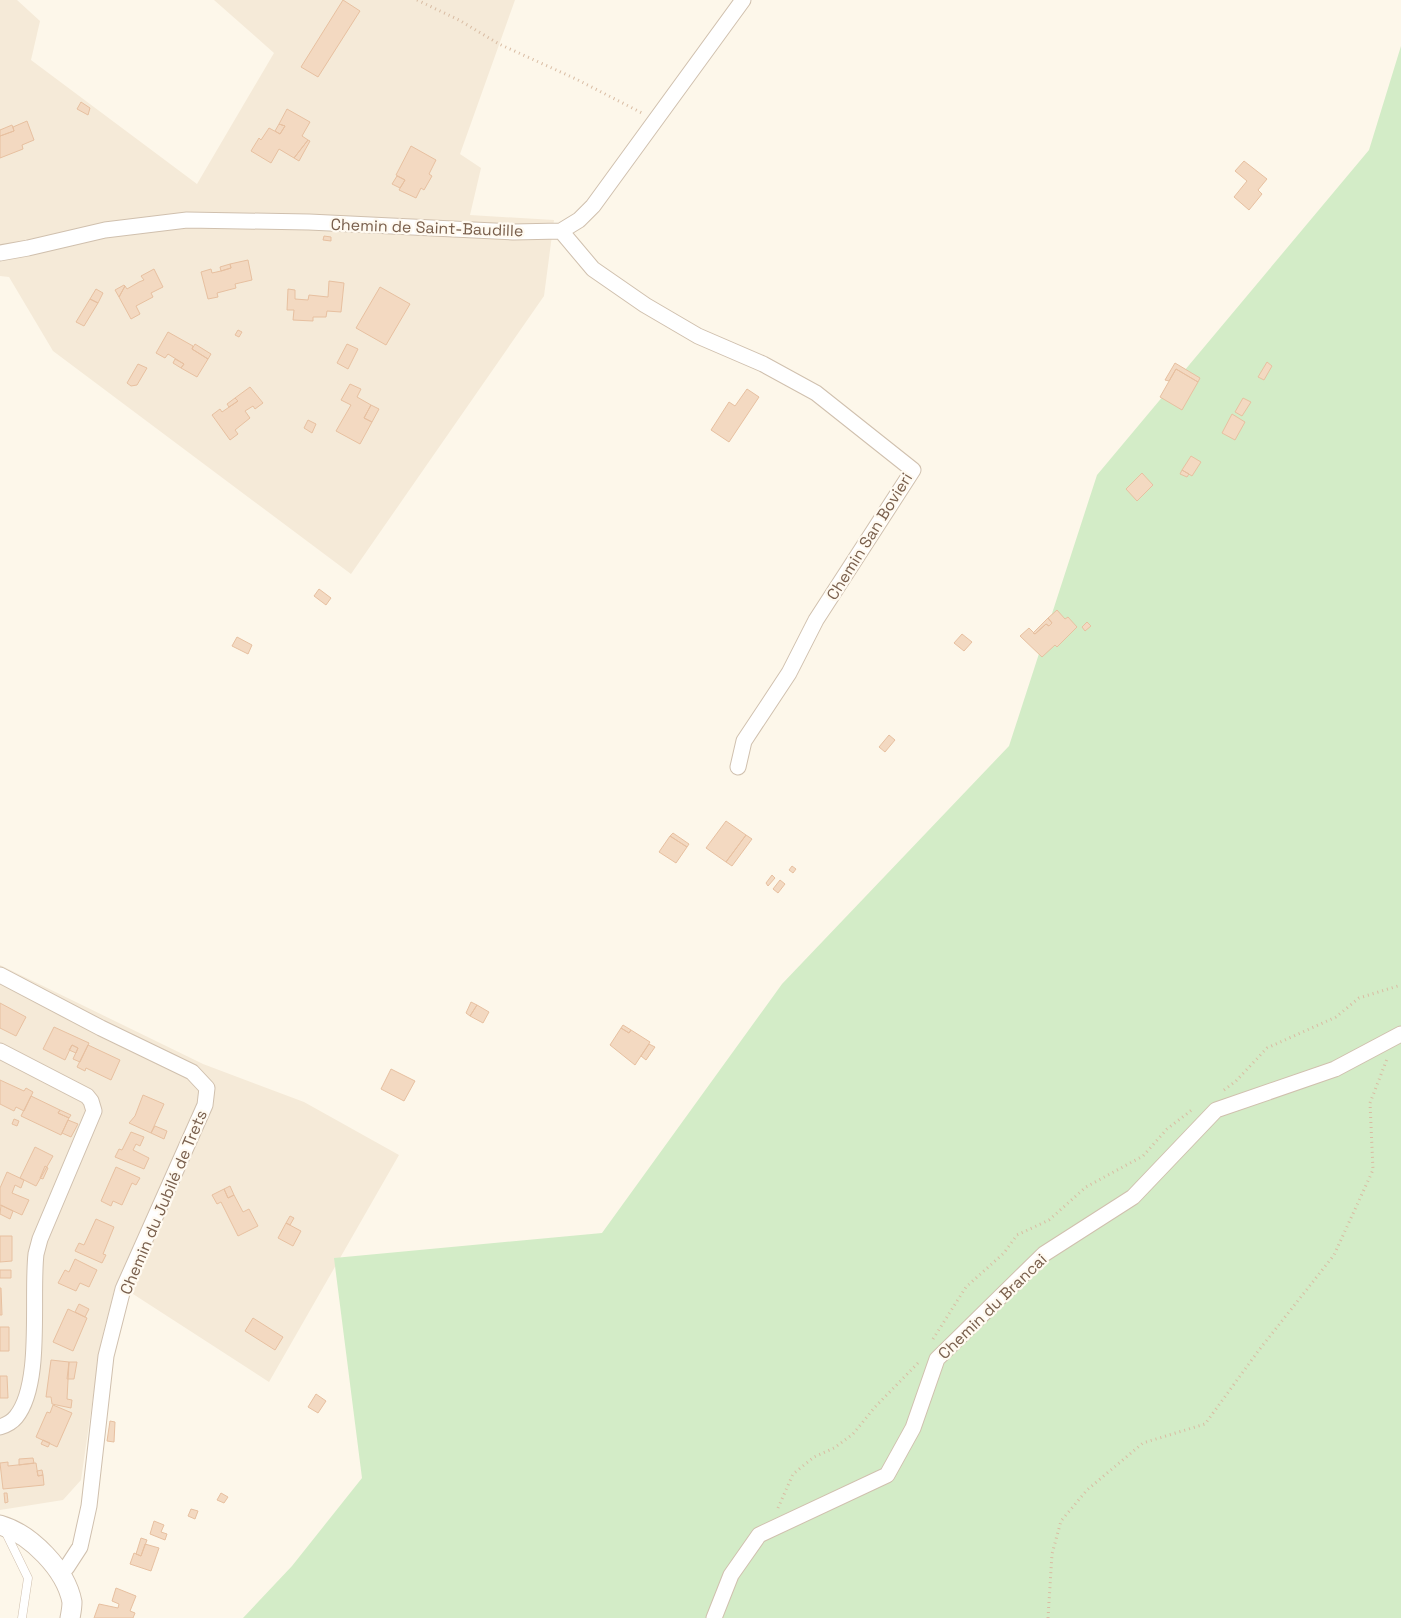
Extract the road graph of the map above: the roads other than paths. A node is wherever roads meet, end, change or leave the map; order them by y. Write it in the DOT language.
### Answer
graph roads {
  1 [pos="743,0"];
  2 [pos="561,231"];
  3 [pos="0,253"];
  4 [pos="738,767"];
  5 [pos="0,975"];
  6 [pos="1398,1035"];
  7 [pos="0,1051"];
  8 [pos="0,1427"];
  9 [pos="2,1526"];
  10 [pos="60,1573"];
  11 [pos="22,1618"];
  12 [pos="70,1618"];
  13 [pos="714,1618"];
  1 -- 2 [label="street"];
  2 -- 3 [label="street, Chemin de Saint-Baudille"];
  2 -- 4 [label="street, Chemin San Bovieri"];
  5 -- 10 [label="street, Chemin du Jubilé de Trets"];
  6 -- 13 [label="street, Chemin du Brancai"];
  7 -- 8 [label="street"];
  9 -- 10 [label="street"];
  9 -- 11 [label="lane"];
  10 -- 12 [label="street"];
}
